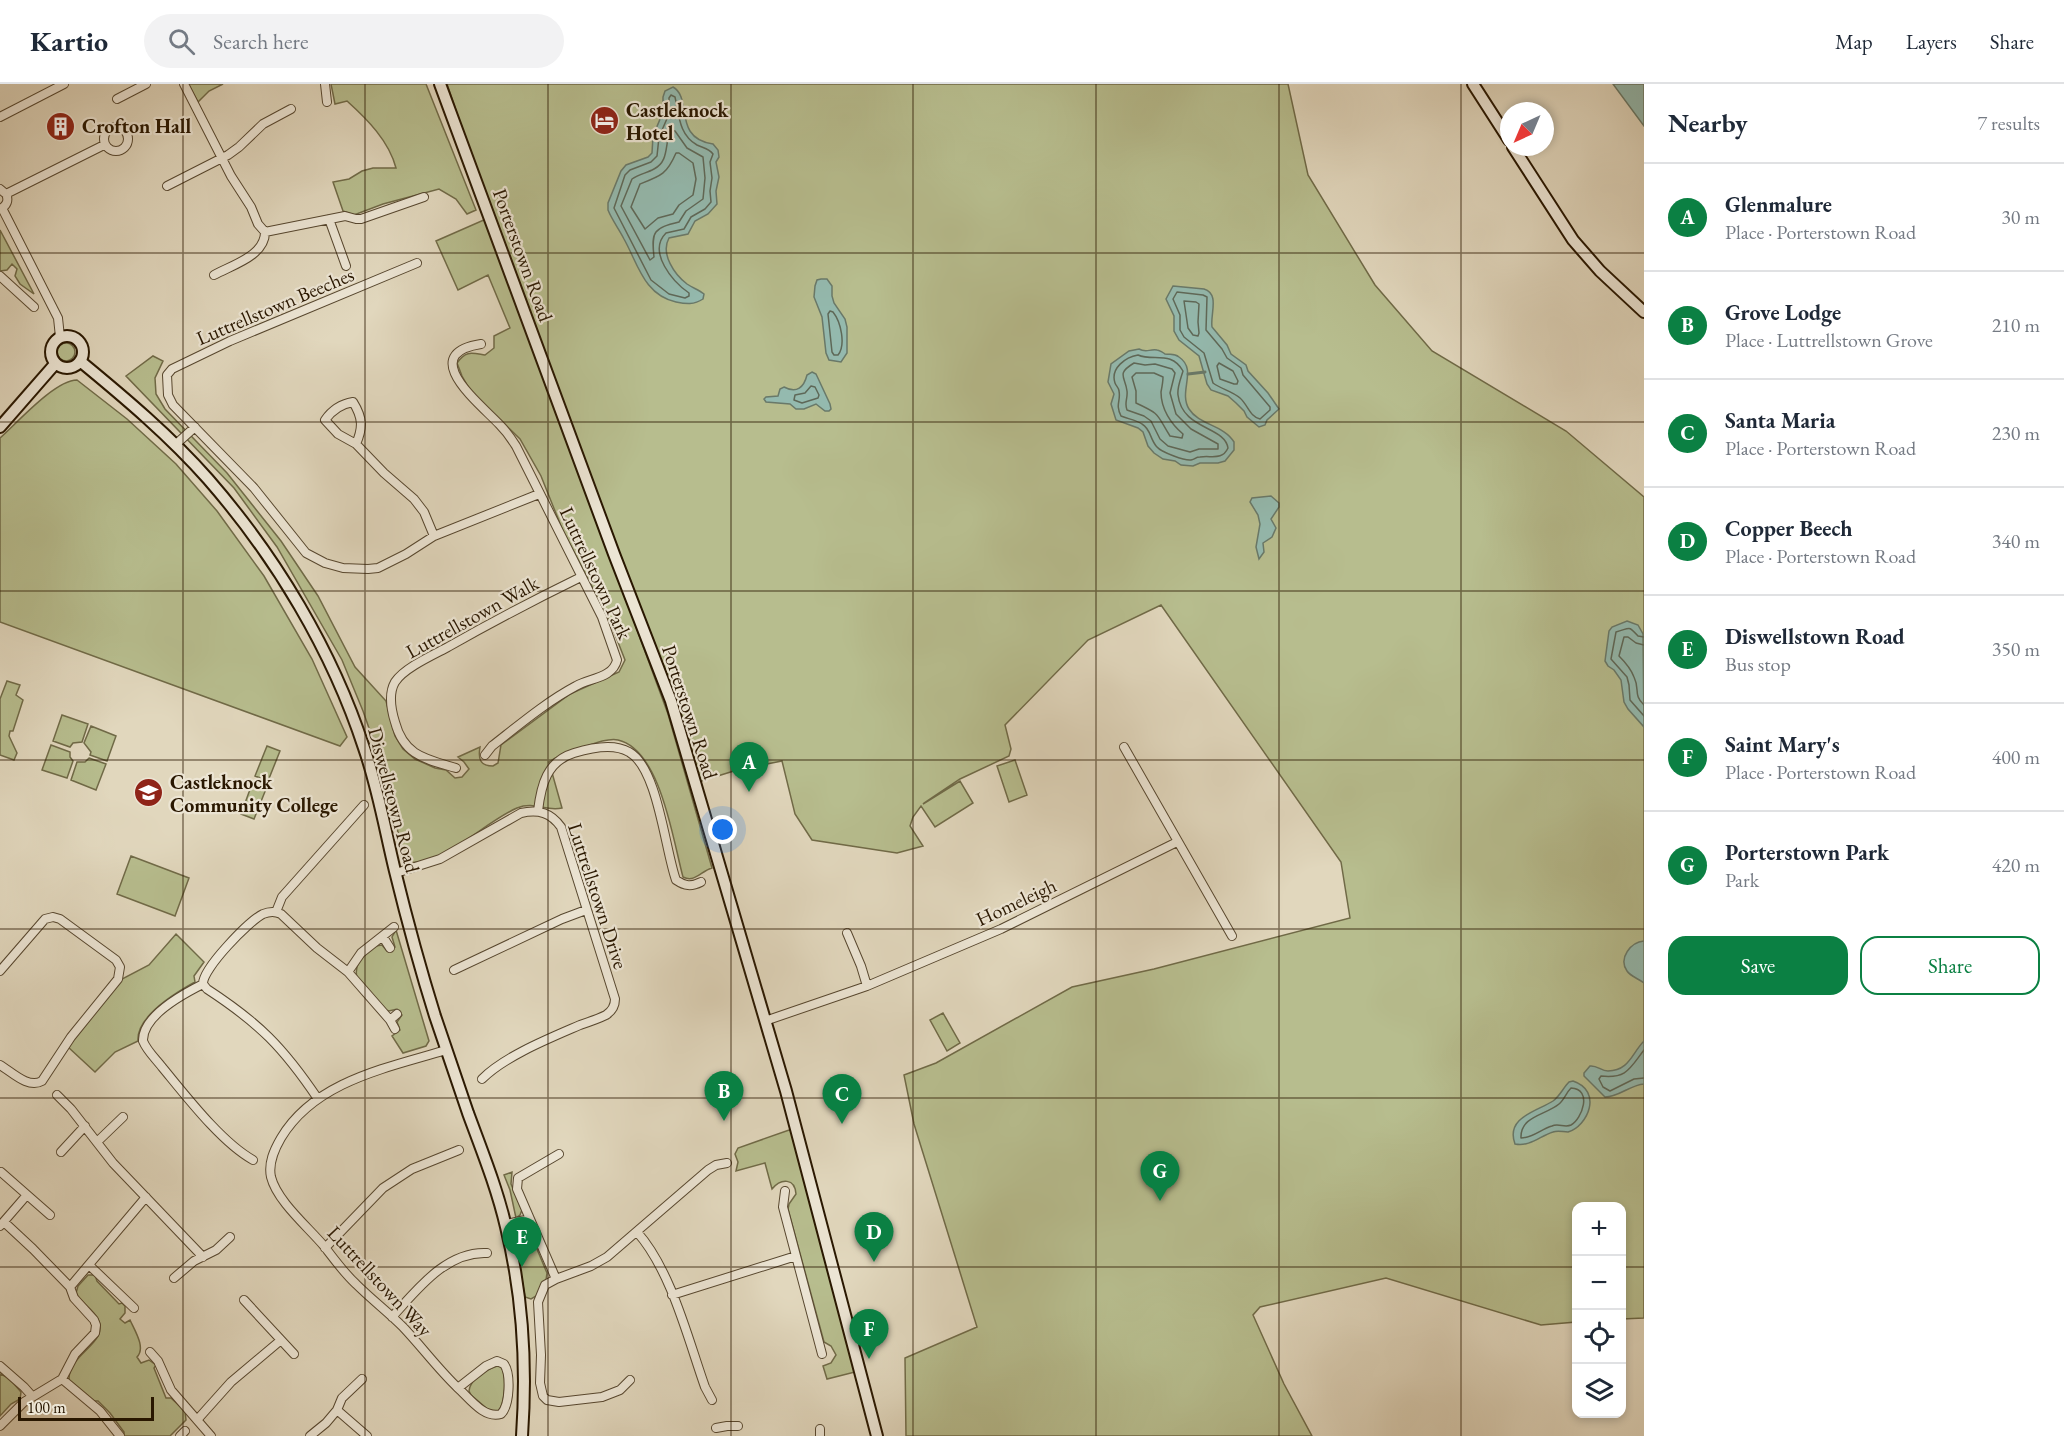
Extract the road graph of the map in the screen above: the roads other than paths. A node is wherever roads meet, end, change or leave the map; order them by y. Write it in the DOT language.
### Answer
graph roads {
  1 [pos="64,84"];
  2 [pos="146,84"];
  3 [pos="184,84"];
  4 [pos="325,84"];
  5 [pos="440,84"];
  6 [pos="1473,84"];
  7 [pos="119,98"];
  8 [pos="327,102"];
  9 [pos="291,109"];
  10 [pos="0,117"];
  11 [pos="1500,126"];
  12 [pos="104,145"];
  13 [pos="1519,156"];
  14 [pos="222,158"];
  15 [pos="167,186"];
  16 [pos="3,191"];
  17 [pos="424,197"];
  18 [pos="1,208"];
  19 [pos="329,219"];
  20 [pos="266,232"];
  21 [pos="417,263"];
  22 [pos="346,266"];
  23 [pos="214,275"];
  24 [pos="0,276"];
  25 [pos="34,307"];
  26 [pos="1644,312"];
  27 [pos="60,337"];
  28 [pos="481,344"];
  29 [pos="80,361"];
  30 [pos="55,364"];
  31 [pos="195,427"];
  32 [pos="0,428"];
  33 [pos="356,444"];
  34 [pos="175,445"];
  35 [pos="539,494"];
  36 [pos="434,536"];
  37 [pos="581,577"];
  38 [pos="1124,747"];
  39 [pos="485,755"];
  40 [pos="456,768"];
  41 [pos="364,805"];
  42 [pos="538,811"];
  43 [pos="1177,842"];
  44 [pos="396,873"];
  45 [pos="701,882"];
  46 [pos="586,910"];
  47 [pos="276,912"];
  48 [pos="394,927"];
  49 [pos="847,933"];
  50 [pos="1232,936"];
  51 [pos="383,937"];
  52 [pos="390,948"];
  53 [pos="454,970"];
  54 [pos="0,971"];
  55 [pos="348,972"];
  56 [pos="203,984"];
  57 [pos="867,986"];
  58 [pos="765,1021"];
  59 [pos="395,1029"];
  60 [pos="446,1050"];
  61 [pos="0,1065"];
  62 [pos="482,1079"];
  63 [pos="57,1095"];
  64 [pos="318,1099"];
  65 [pos="123,1117"];
  66 [pos="85,1126"];
  67 [pos="97,1142"];
  68 [pos="459,1150"];
  69 [pos="61,1152"];
  70 [pos="559,1154"];
  71 [pos="253,1160"];
  72 [pos="727,1163"];
  73 [pos="1,1172"];
  74 [pos="785,1191"];
  75 [pos="26,1196"];
  76 [pos="146,1197"];
  77 [pos="50,1215"];
  78 [pos="530,1219"];
  79 [pos="2,1224"];
  80 [pos="506,1224"];
  81 [pos="637,1232"];
  82 [pos="230,1237"];
  83 [pos="326,1248"];
  84 [pos="487,1253"];
  85 [pos="796,1256"];
  86 [pos="203,1257"];
  87 [pos="89,1265"];
  88 [pos="174,1278"];
  89 [pos="556,1279"];
  90 [pos="70,1287"];
  91 [pos="672,1295"];
  92 [pos="244,1300"];
  93 [pos="134,1308"];
  94 [pos="392,1317"];
  95 [pos="281,1340"];
  96 [pos="150,1353"];
  97 [pos="294,1354"];
  98 [pos="822,1354"];
  99 [pos="0,1366"];
  100 [pos="62,1379"];
  101 [pos="362,1379"];
  102 [pos="630,1380"];
  103 [pos="458,1388"];
  104 [pos="32,1396"];
  105 [pos="712,1400"];
  106 [pos="337,1410"];
  107 [pos="198,1420"];
  108 [pos="0,1426"];
  109 [pos="727,1426"];
  110 [pos="738,1426"];
  111 [pos="716,1428"];
  112 [pos="120,1436"];
  113 [pos="211,1436"];
  114 [pos="310,1436"];
  115 [pos="367,1436"];
  116 [pos="522,1436"];
  117 [pos="728,1436"];
  118 [pos="877,1436"];
  1 -- 10 [label="street"];
  2 -- 7 [label="street"];
  3 -- 14 [label="street"];
  4 -- 8 [label="street"];
  5 -- 58 [label="street, Porterstown Road"];
  6 -- 11 [label="street"];
  9 -- 14 [label="street"];
  12 -- 16 [label="street"];
  13 -- 26 [label="street"];
  14 -- 15 [label="street"];
  14 -- 20 [label="street"];
  16 -- 18 [label="street"];
  17 -- 19 [label="street"];
  18 -- 27 [label="street"];
  19 -- 20 [label="street"];
  19 -- 22 [label="street"];
  20 -- 23 [label="street"];
  21 -- 31 [label="street, Luttrellstown Beeches"];
  24 -- 25 [label="street"];
  27 -- 29 [label="street"];
  27 -- 30 [label="street"];
  28 -- 35 [label="street, Luttrellstown Park"];
  29 -- 30 [label="street"];
  29 -- 34 [label="street, Diswellstown Road"];
  30 -- 32 [label="street"];
  31 -- 34 [label="street"];
  31 -- 36 [label="street"];
  33 -- 33 [label="street"];
  33 -- 36 [label="street"];
  34 -- 44 [label="street, Diswellstown Road"];
  35 -- 36 [label="street"];
  35 -- 37 [label="street, Luttrellstown Park"];
  37 -- 39 [label="street, Luttrellstown Park"];
  37 -- 40 [label="street, Luttrellstown Walk"];
  38 -- 43 [label="street"];
  41 -- 47 [label="street"];
  42 -- 44 [label="street"];
  42 -- 45 [label="street"];
  42 -- 46 [label="street, Luttrellstown Drive"];
  43 -- 50 [label="street"];
  43 -- 57 [label="street, Homeleigh"];
  44 -- 60 [label="street, Diswellstown Road"];
  46 -- 53 [label="street"];
  46 -- 62 [label="street, Luttrellstown Drive"];
  47 -- 55 [label="street"];
  47 -- 56 [label="street"];
  48 -- 51 [label="street"];
  49 -- 57 [label="street"];
  51 -- 52 [label="street"];
  51 -- 55 [label="street"];
  54 -- 61 [label="street"];
  55 -- 59 [label="street"];
  56 -- 64 [label="street"];
  56 -- 71 [label="street"];
  57 -- 58 [label="street, Homeleigh"];
  58 -- 118 [label="street, Porterstown Road"];
  60 -- 64 [label="street, Luttrellstown Way"];
  60 -- 80 [label="street, Diswellstown Road"];
  63 -- 66 [label="street"];
  64 -- 83 [label="street, Luttrellstown Way"];
  65 -- 67 [label="street"];
  66 -- 67 [label="street"];
  66 -- 69 [label="street"];
  67 -- 76 [label="street"];
  68 -- 83 [label="street"];
  70 -- 78 [label="street"];
  72 -- 81 [label="street"];
  73 -- 75 [label="street"];
  74 -- 85 [label="street"];
  75 -- 77 [label="street"];
  75 -- 79 [label="street"];
  76 -- 86 [label="street"];
  76 -- 87 [label="street"];
  78 -- 80 [label="street"];
  78 -- 89 [label="street"];
  79 -- 90 [label="street"];
  80 -- 116 [label="street, Diswellstown Road"];
  81 -- 89 [label="street"];
  81 -- 91 [label="street"];
  82 -- 86 [label="street"];
  83 -- 94 [label="street, Luttrellstown Way"];
  84 -- 94 [label="street"];
  85 -- 91 [label="street"];
  85 -- 98 [label="street"];
  86 -- 88 [label="street"];
  87 -- 90 [label="street"];
  87 -- 93 [label="street"];
  89 -- 102 [label="street"];
  90 -- 100 [label="street"];
  91 -- 105 [label="street"];
  92 -- 95 [label="street"];
  94 -- 103 [label="street, Luttrellstown Way"];
  95 -- 97 [label="street"];
  95 -- 107 [label="street"];
  96 -- 107 [label="street"];
  99 -- 104 [label="street"];
  100 -- 104 [label="street"];
  100 -- 112 [label="street"];
  101 -- 106 [label="street"];
  103 -- 103 [label="street, Luttrellstown Way"];
  104 -- 108 [label="street"];
  106 -- 114 [label="street"];
  106 -- 115 [label="street"];
  107 -- 113 [label="street"];
  109 -- 110 [label="street"];
  109 -- 111 [label="street"];
  109 -- 117 [label="street"];
}
